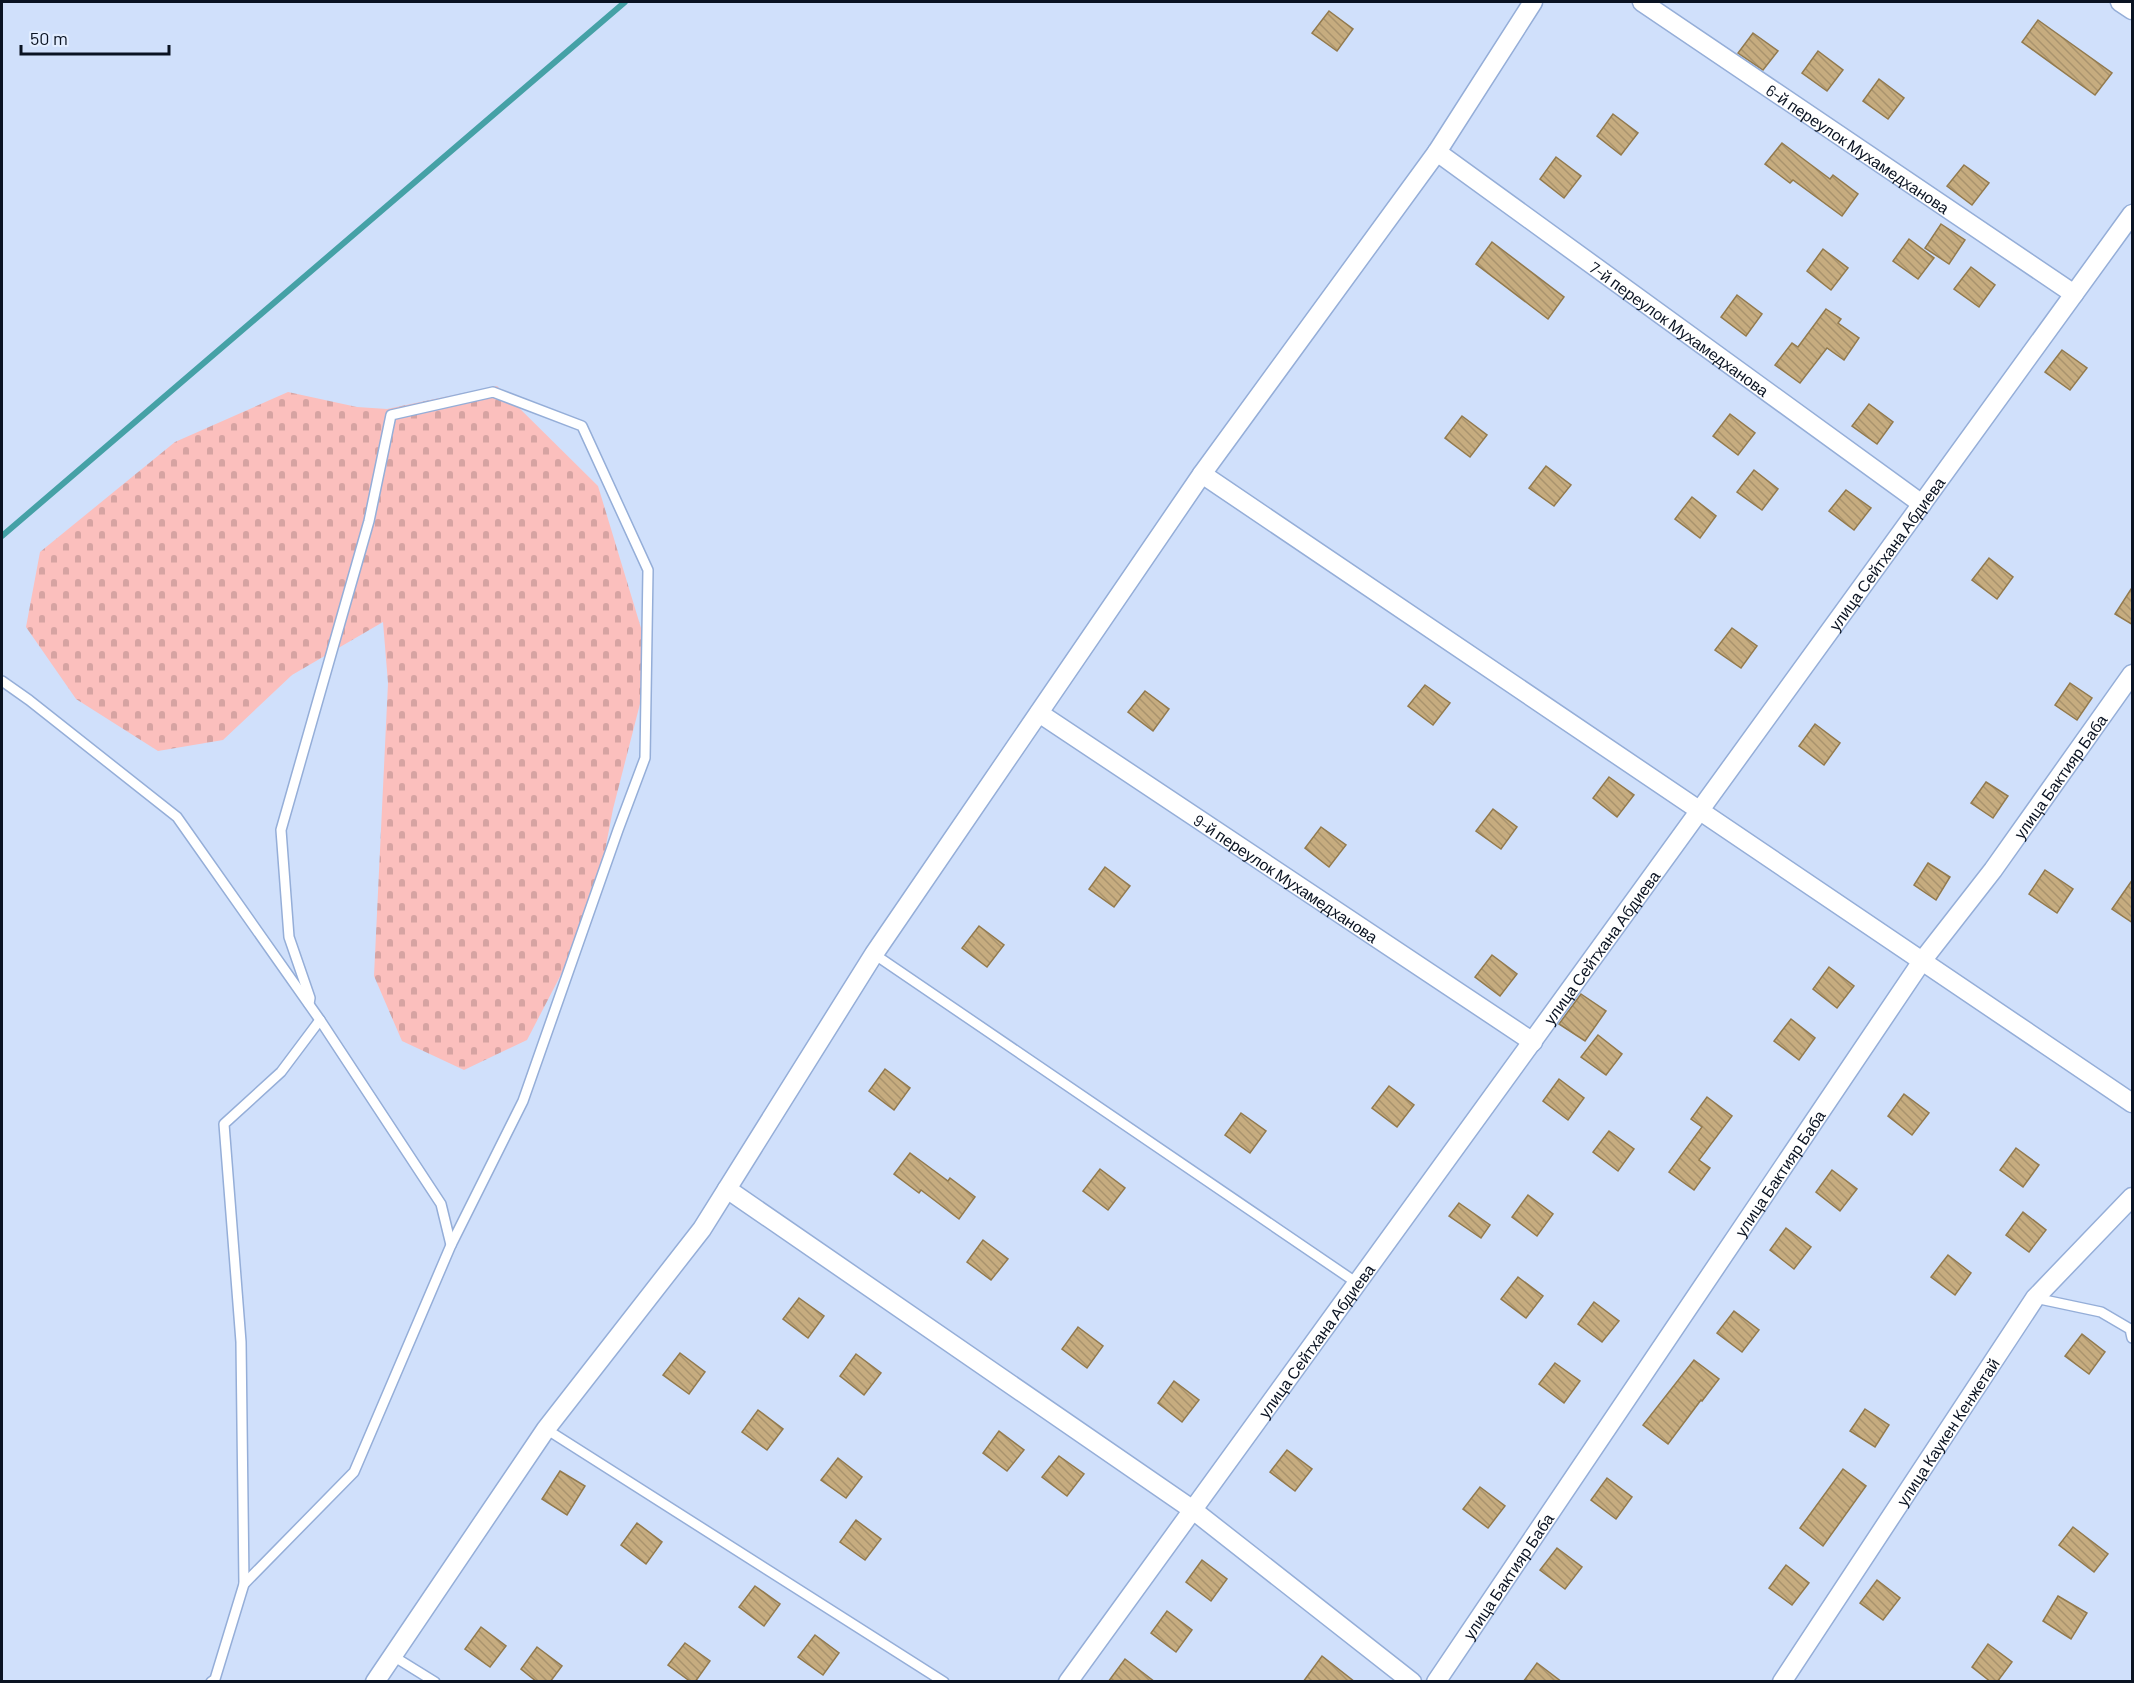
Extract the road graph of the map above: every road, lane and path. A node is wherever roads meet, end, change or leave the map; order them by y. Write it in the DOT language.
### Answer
graph roads {
  1 [pos="1533,2"];
  2 [pos="1642,2"];
  3 [pos="2120,2"];
  4 [pos="2133,10"];
  5 [pos="1437,152"];
  6 [pos="2133,214"];
  7 [pos="2074,294"];
  8 [pos="1202,474"];
  9 [pos="1922,504"];
  10 [pos="2133,674"];
  11 [pos="2,681"];
  12 [pos="1039,713"];
  13 [pos="1700,810"];
  14 [pos="874,954"];
  15 [pos="1922,961"];
  16 [pos="309,1004"];
  17 [pos="320,1020"];
  18 [pos="1533,1041"];
  19 [pos="2133,1103"];
  20 [pos="727,1189"];
  21 [pos="2133,1197"];
  22 [pos="451,1245"];
  23 [pos="1357,1283"];
  24 [pos="2035,1298"];
  25 [pos="2133,1338"];
  26 [pos="546,1429"];
  27 [pos="1193,1510"];
  28 [pos="244,1584"];
  29 [pos="393,1656"];
  30 [pos="211,1682"];
  31 [pos="375,1682"];
  32 [pos="435,1682"];
  33 [pos="944,1682"];
  34 [pos="1068,1682"];
  35 [pos="1412,1682"];
  36 [pos="1436,1682"];
  37 [pos="1782,1682"];
  1 -- 5 [label="street"];
  2 -- 7 [label="street, 6-й переулок Мухамедханова"];
  3 -- 4 [label="street"];
  5 -- 8 [label="street"];
  5 -- 9 [label="street, 7-й переулок Мухамедханова"];
  6 -- 7 [label="street, улица Сейтхана Абдиева"];
  7 -- 9 [label="street, улица Сейтхана Абдиева"];
  8 -- 12 [label="street"];
  8 -- 13 [label="street"];
  9 -- 13 [label="street, улица Сейтхана Абдиева"];
  10 -- 15 [label="street, улица Бактияр Баба"];
  11 -- 16 [label="lane"];
  12 -- 14 [label="street"];
  12 -- 18 [label="street, 9-й переулок Мухамедханова"];
  13 -- 15 [label="street"];
  13 -- 18 [label="street, улица Сейтхана Абдиева"];
  14 -- 20 [label="street"];
  14 -- 23 [label="lane"];
  15 -- 19 [label="street"];
  15 -- 36 [label="street, улица Бактияр Баба"];
  16 -- 17 [label="lane"];
  16 -- 22 [label="lane"];
  17 -- 22 [label="lane"];
  17 -- 28 [label="lane"];
  18 -- 23 [label="street, улица Сейтхана Абдиева"];
  20 -- 26 [label="street"];
  20 -- 27 [label="street"];
  21 -- 24 [label="street, улица Каукен Кенжетай"];
  22 -- 28 [label="lane"];
  23 -- 27 [label="street, улица Сейтхана Абдиева"];
  24 -- 25 [label="lane"];
  24 -- 37 [label="street, улица Каукен Кенжетай"];
  26 -- 29 [label="street"];
  26 -- 33 [label="lane"];
  27 -- 34 [label="street, улица Сейтхана Абдиева"];
  27 -- 35 [label="street"];
  28 -- 30 [label="lane"];
  29 -- 31 [label="street"];
  29 -- 32 [label="lane"];
}
